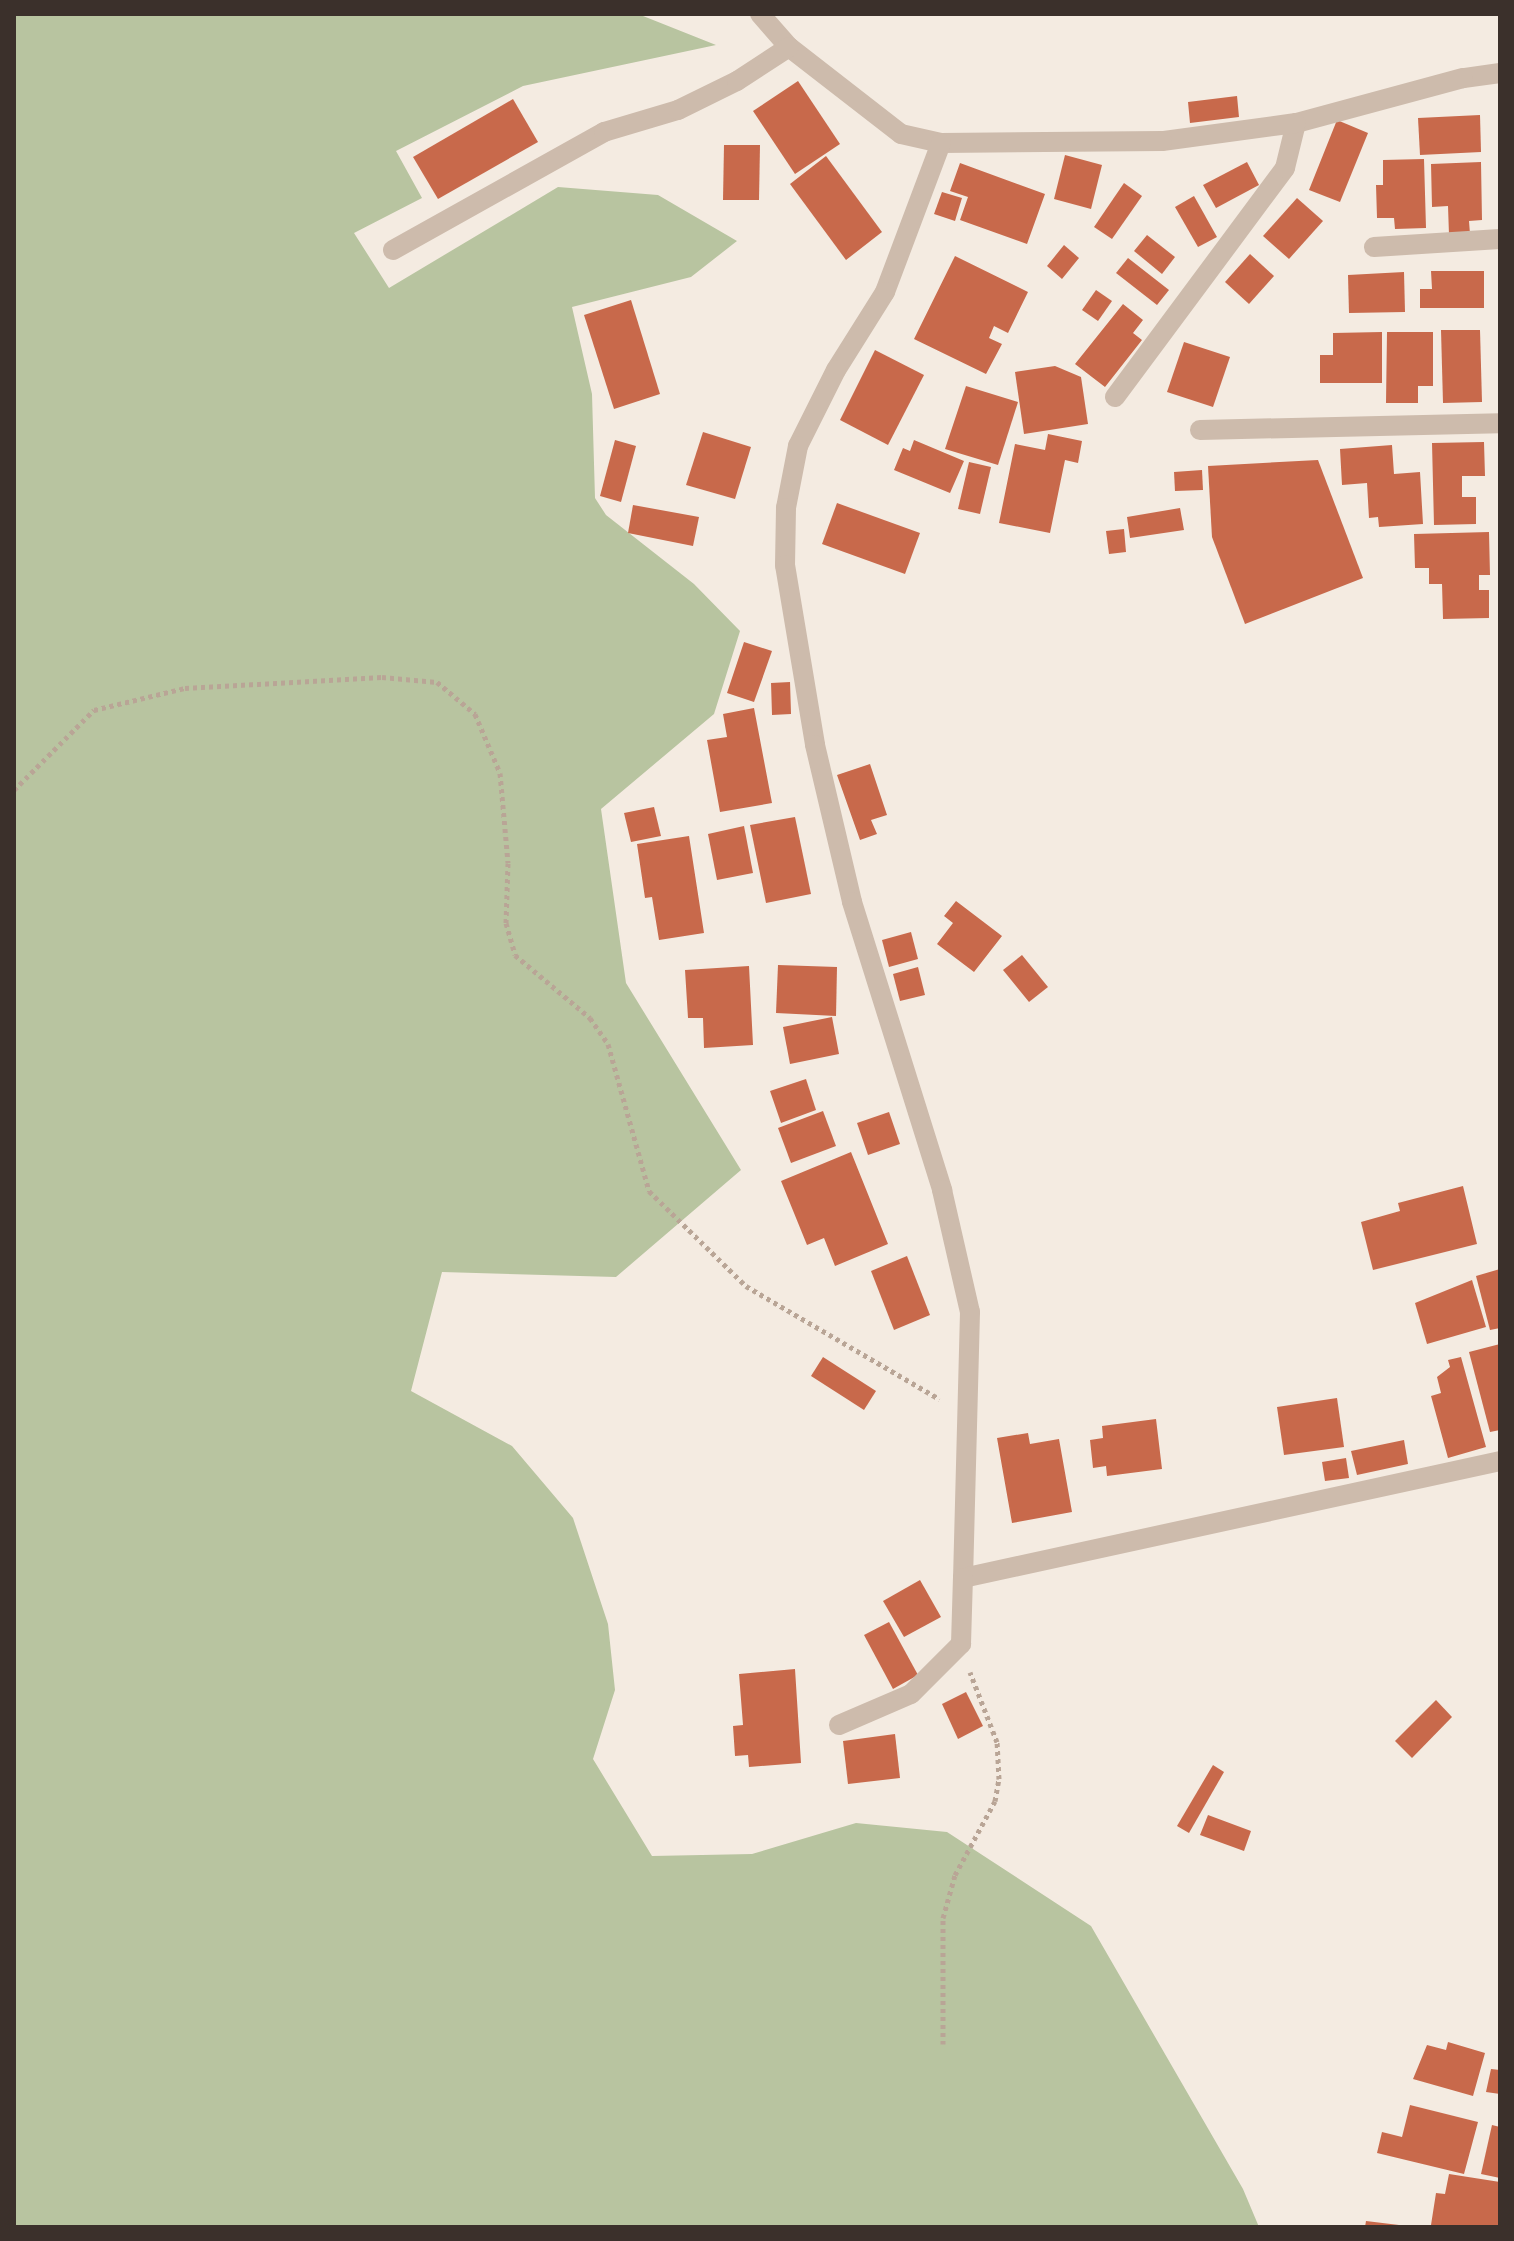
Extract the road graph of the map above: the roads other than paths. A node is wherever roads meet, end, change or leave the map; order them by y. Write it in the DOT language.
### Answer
graph roads {
  1 [pos="760,14"];
  2 [pos="789,47"];
  3 [pos="1500,73"];
  4 [pos="1296,123"];
  5 [pos="941,143"];
  6 [pos="1500,239"];
  7 [pos="1374,247"];
  8 [pos="393,250"];
  9 [pos="1115,397"];
  10 [pos="1500,423"];
  11 [pos="1200,430"];
  12 [pos="1500,1461"];
  13 [pos="963,1578"];
  14 [pos="839,1725"];
  1 -- 2 [label="street"];
  2 -- 5 [label="street"];
  2 -- 8 [label="street"];
  3 -- 4 [label="street"];
  4 -- 5 [label="street"];
  4 -- 9 [label="street"];
  5 -- 13 [label="street"];
  6 -- 7 [label="street"];
  10 -- 11 [label="street"];
  12 -- 13 [label="street"];
  13 -- 14 [label="street"];
}
